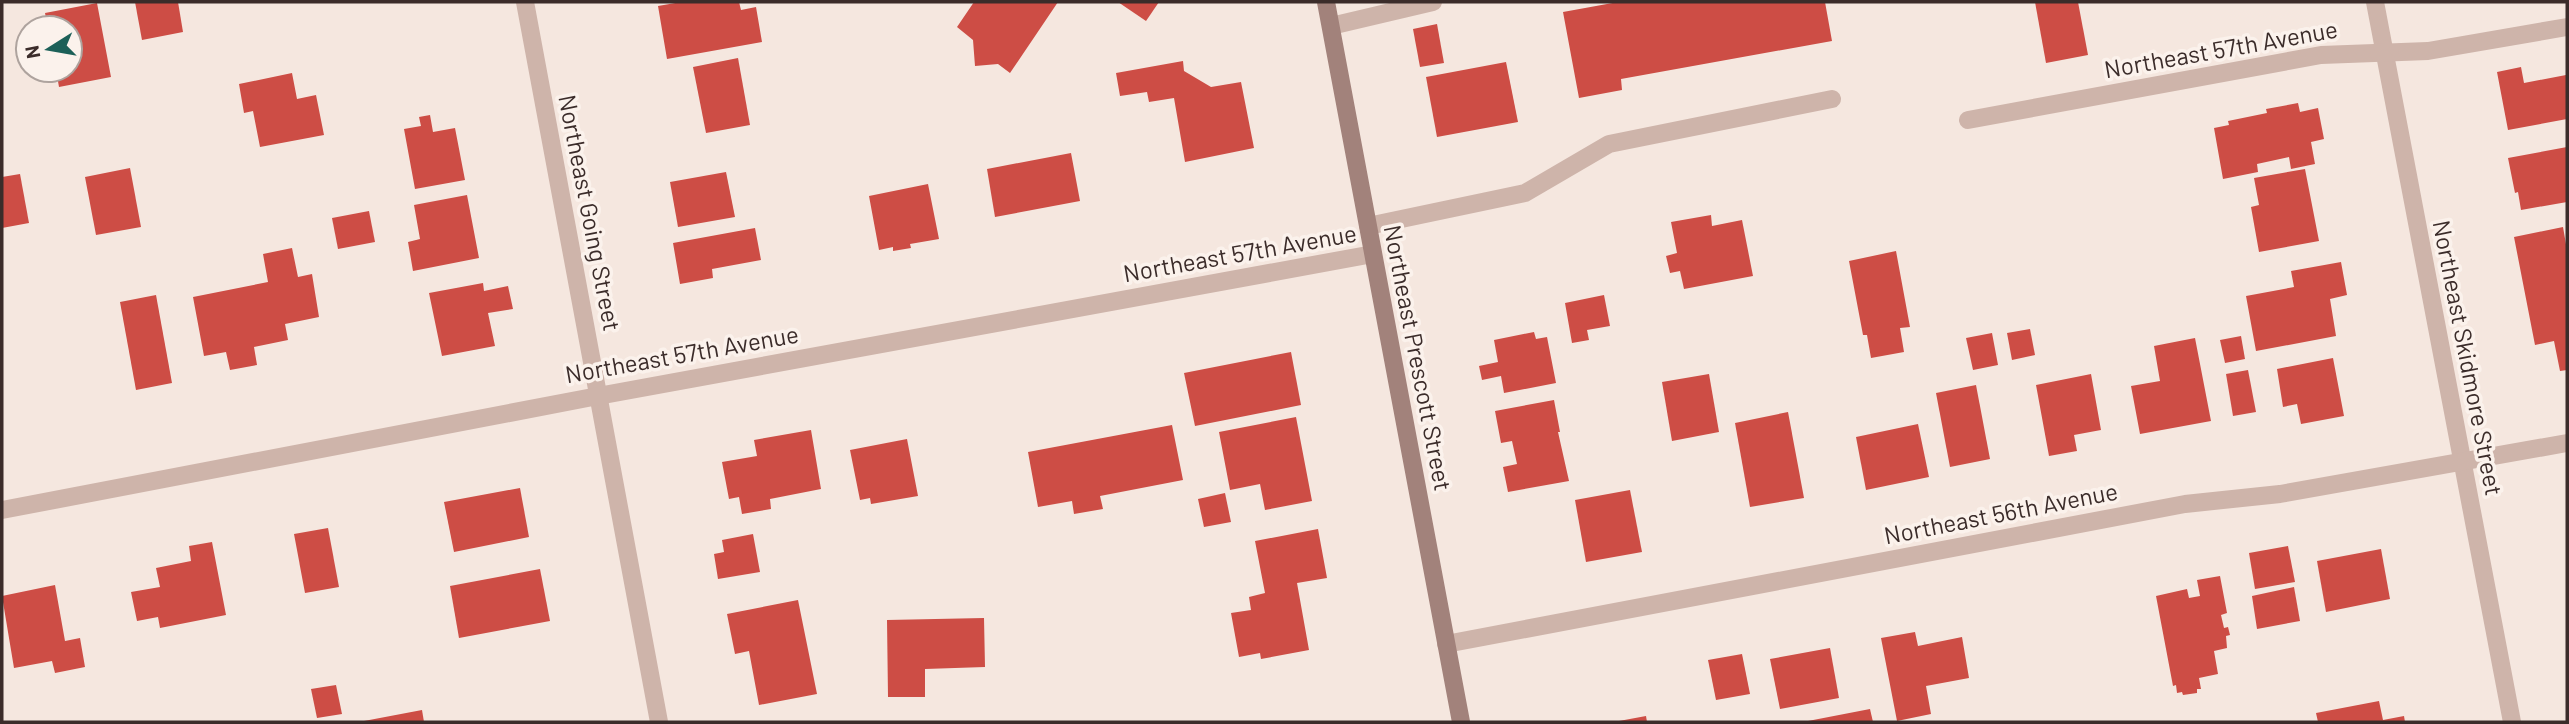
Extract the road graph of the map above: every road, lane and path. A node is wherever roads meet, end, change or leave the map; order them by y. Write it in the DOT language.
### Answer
graph roads {
  1 [pos="525,2"];
  2 [pos="1326,2"];
  3 [pos="1433,2"];
  4 [pos="2375,2"];
  5 [pos="1331,26"];
  6 [pos="2567,27"];
  7 [pos="2385,52"];
  8 [pos="1832,99"];
  9 [pos="1968,120"];
  10 [pos="1368,226"];
  11 [pos="1373,254"];
  12 [pos="598,396"];
  13 [pos="2567,443"];
  14 [pos="2462,463"];
  15 [pos="2,510"];
  16 [pos="1446,644"];
  17 [pos="659,722"];
  18 [pos="1461,722"];
  19 [pos="2512,722"];
  1 -- 12 [label="street, Northeast Going Street"];
  2 -- 5 [label="street, Northeast Prescott Street"];
  3 -- 5 [label="street"];
  4 -- 7 [label="street, Northeast Skidmore Street"];
  5 -- 10 [label="street, Northeast Prescott Street"];
  6 -- 7 [label="street, Northeast 57th Avenue"];
  7 -- 9 [label="street, Northeast 57th Avenue"];
  7 -- 14 [label="street, Northeast Skidmore Street"];
  8 -- 10 [label="street"];
  10 -- 11 [label="street, Northeast Prescott Street"];
  11 -- 12 [label="street, Northeast 57th Avenue"];
  11 -- 16 [label="street, Northeast Prescott Street"];
  12 -- 15 [label="street, Northeast 57th Avenue"];
  12 -- 17 [label="street, Northeast Going Street"];
  13 -- 14 [label="street, Northeast 56th Avenue"];
  14 -- 16 [label="street, Northeast 56th Avenue"];
  14 -- 19 [label="street, Northeast Skidmore Street"];
  16 -- 18 [label="street, Northeast Prescott Street"];
}
